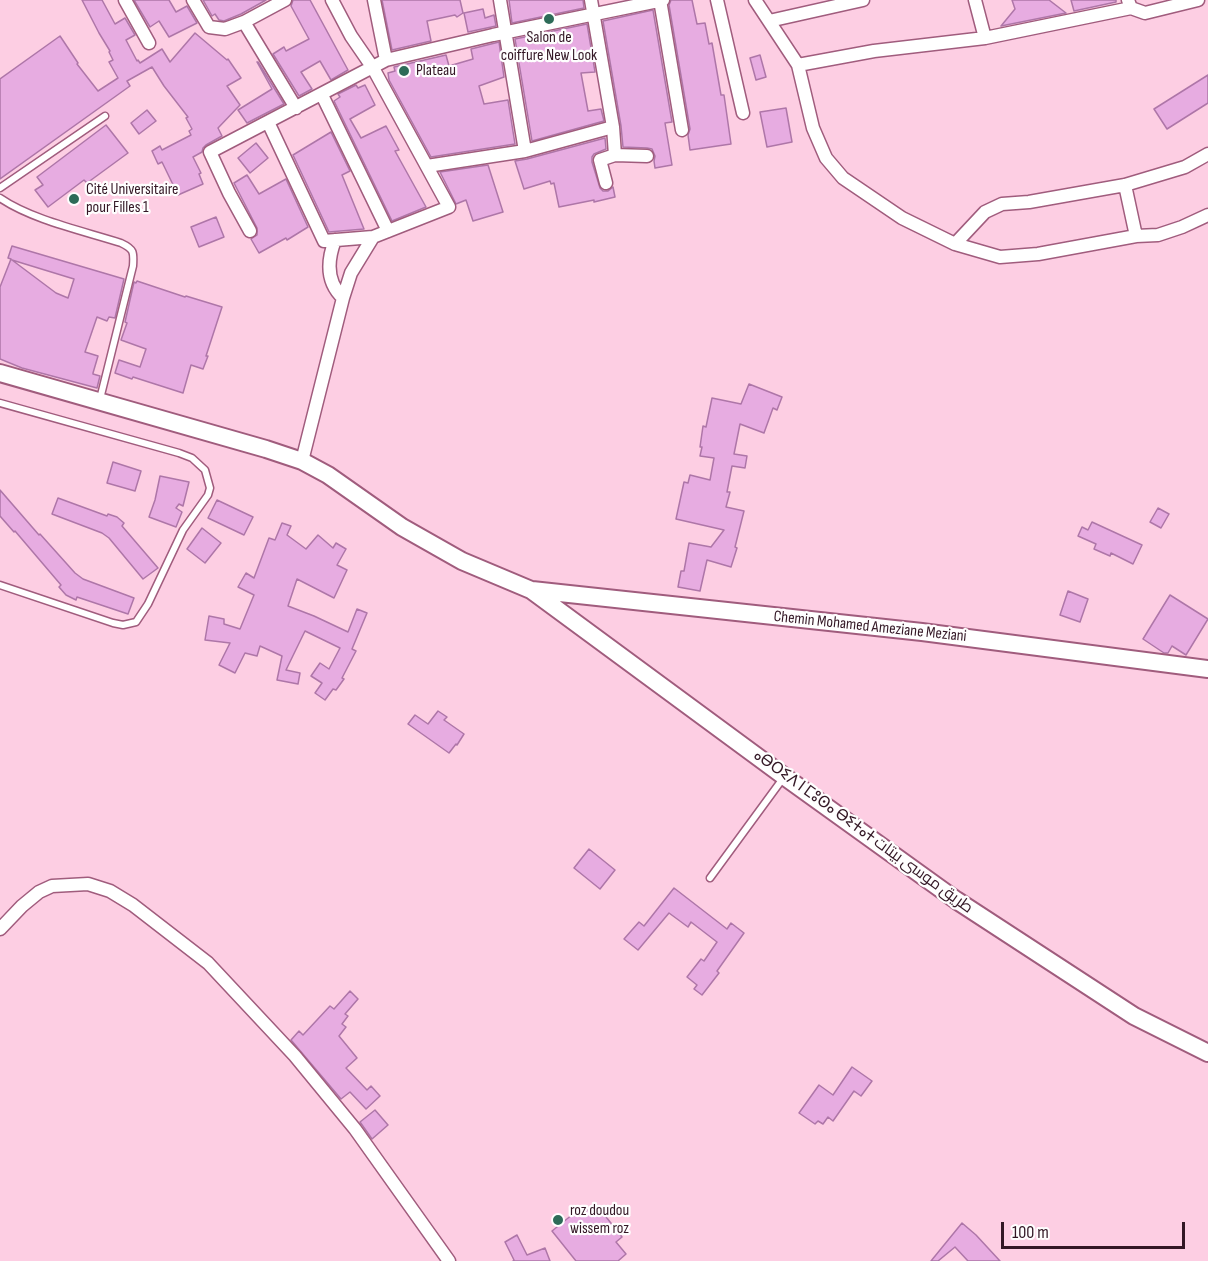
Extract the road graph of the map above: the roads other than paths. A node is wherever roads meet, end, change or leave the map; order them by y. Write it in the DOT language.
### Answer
graph roads {
  1 [pos="125,0"];
  2 [pos="193,0"];
  3 [pos="285,0"];
  4 [pos="332,0"];
  5 [pos="374,0"];
  6 [pos="500,0"];
  7 [pos="591,0"];
  8 [pos="661,0"];
  9 [pos="717,0"];
  10 [pos="755,0"];
  11 [pos="863,0"];
  12 [pos="975,0"];
  13 [pos="1198,0"];
  14 [pos="1130,4"];
  15 [pos="594,15"];
  16 [pos="769,21"];
  17 [pos="244,22"];
  18 [pos="506,33"];
  19 [pos="985,38"];
  20 [pos="149,43"];
  21 [pos="386,60"];
  22 [pos="798,65"];
  23 [pos="373,68"];
  24 [pos="322,95"];
  25 [pos="296,108"];
  26 [pos="742,113"];
  27 [pos="105,116"];
  28 [pos="268,122"];
  29 [pos="613,127"];
  30 [pos="682,130"];
  31 [pos="525,151"];
  32 [pos="1208,154"];
  33 [pos="615,155"];
  34 [pos="647,156"];
  35 [pos="427,166"];
  36 [pos="606,183"];
  37 [pos="1125,185"];
  38 [pos="0,189"];
  39 [pos="0,198"];
  40 [pos="1208,215"];
  41 [pos="250,231"];
  42 [pos="388,231"];
  43 [pos="1136,236"];
  44 [pos="373,237"];
  45 [pos="335,240"];
  46 [pos="955,243"];
  47 [pos="343,298"];
  48 [pos="0,373"];
  49 [pos="99,401"];
  50 [pos="0,402"];
  51 [pos="302,461"];
  52 [pos="0,585"];
  53 [pos="531,590"];
  54 [pos="1208,669"];
  55 [pos="784,777"];
  56 [pos="710,878"];
  57 [pos="0,929"];
  58 [pos="1208,1053"];
  59 [pos="450,1261"];
  1 -- 20 [label="street"];
  2 -- 17 [label="street"];
  3 -- 17 [label="street"];
  4 -- 23 [label="street"];
  5 -- 21 [label="street"];
  6 -- 18 [label="street"];
  7 -- 15 [label="street"];
  8 -- 15 [label="street"];
  8 -- 30 [label="street"];
  9 -- 26 [label="street"];
  10 -- 16 [label="street"];
  11 -- 16 [label="street"];
  12 -- 19 [label="street"];
  13 -- 14 [label="street"];
  14 -- 19 [label="street"];
  15 -- 18 [label="street"];
  15 -- 29 [label="street"];
  16 -- 22 [label="street"];
  17 -- 25 [label="street"];
  18 -- 21 [label="street"];
  18 -- 31 [label="street"];
  19 -- 22 [label="street"];
  21 -- 23 [label="street"];
  22 -- 46 [label="street"];
  23 -- 24 [label="street"];
  23 -- 35 [label="street"];
  24 -- 25 [label="street"];
  24 -- 42 [label="street"];
  25 -- 28 [label="street"];
  27 -- 38 [label="lane"];
  28 -- 41 [label="street"];
  28 -- 45 [label="street"];
  29 -- 31 [label="street"];
  29 -- 33 [label="street"];
  31 -- 35 [label="street"];
  32 -- 37 [label="street"];
  33 -- 34 [label="street"];
  33 -- 36 [label="street"];
  35 -- 42 [label="street"];
  37 -- 43 [label="street"];
  37 -- 46 [label="street"];
  39 -- 49 [label="lane"];
  40 -- 43 [label="street"];
  42 -- 44 [label="street"];
  43 -- 46 [label="street"];
  44 -- 45 [label="street"];
  44 -- 47 [label="street"];
  45 -- 47 [label="street"];
  47 -- 51 [label="street"];
  48 -- 49 [label="main road"];
  49 -- 51 [label="main road"];
  50 -- 52 [label="lane"];
  51 -- 53 [label="main road"];
  53 -- 54 [label="main road, Chemin Mohamed Ameziane Meziani"];
  53 -- 55 [label="main road, ⴰⴱⵔⵉⴷ ⵏ ⵎⵓⵙⴰ ⴱⵉⵜⴰⵜ طريق موسى بيتات"];
  55 -- 56 [label="lane"];
  55 -- 58 [label="main road, ⴰⴱⵔⵉⴷ ⵏ ⵎⵓⵙⴰ ⴱⵉⵜⴰⵜ طريق موسى بيتات"];
  57 -- 59 [label="street"];
}
